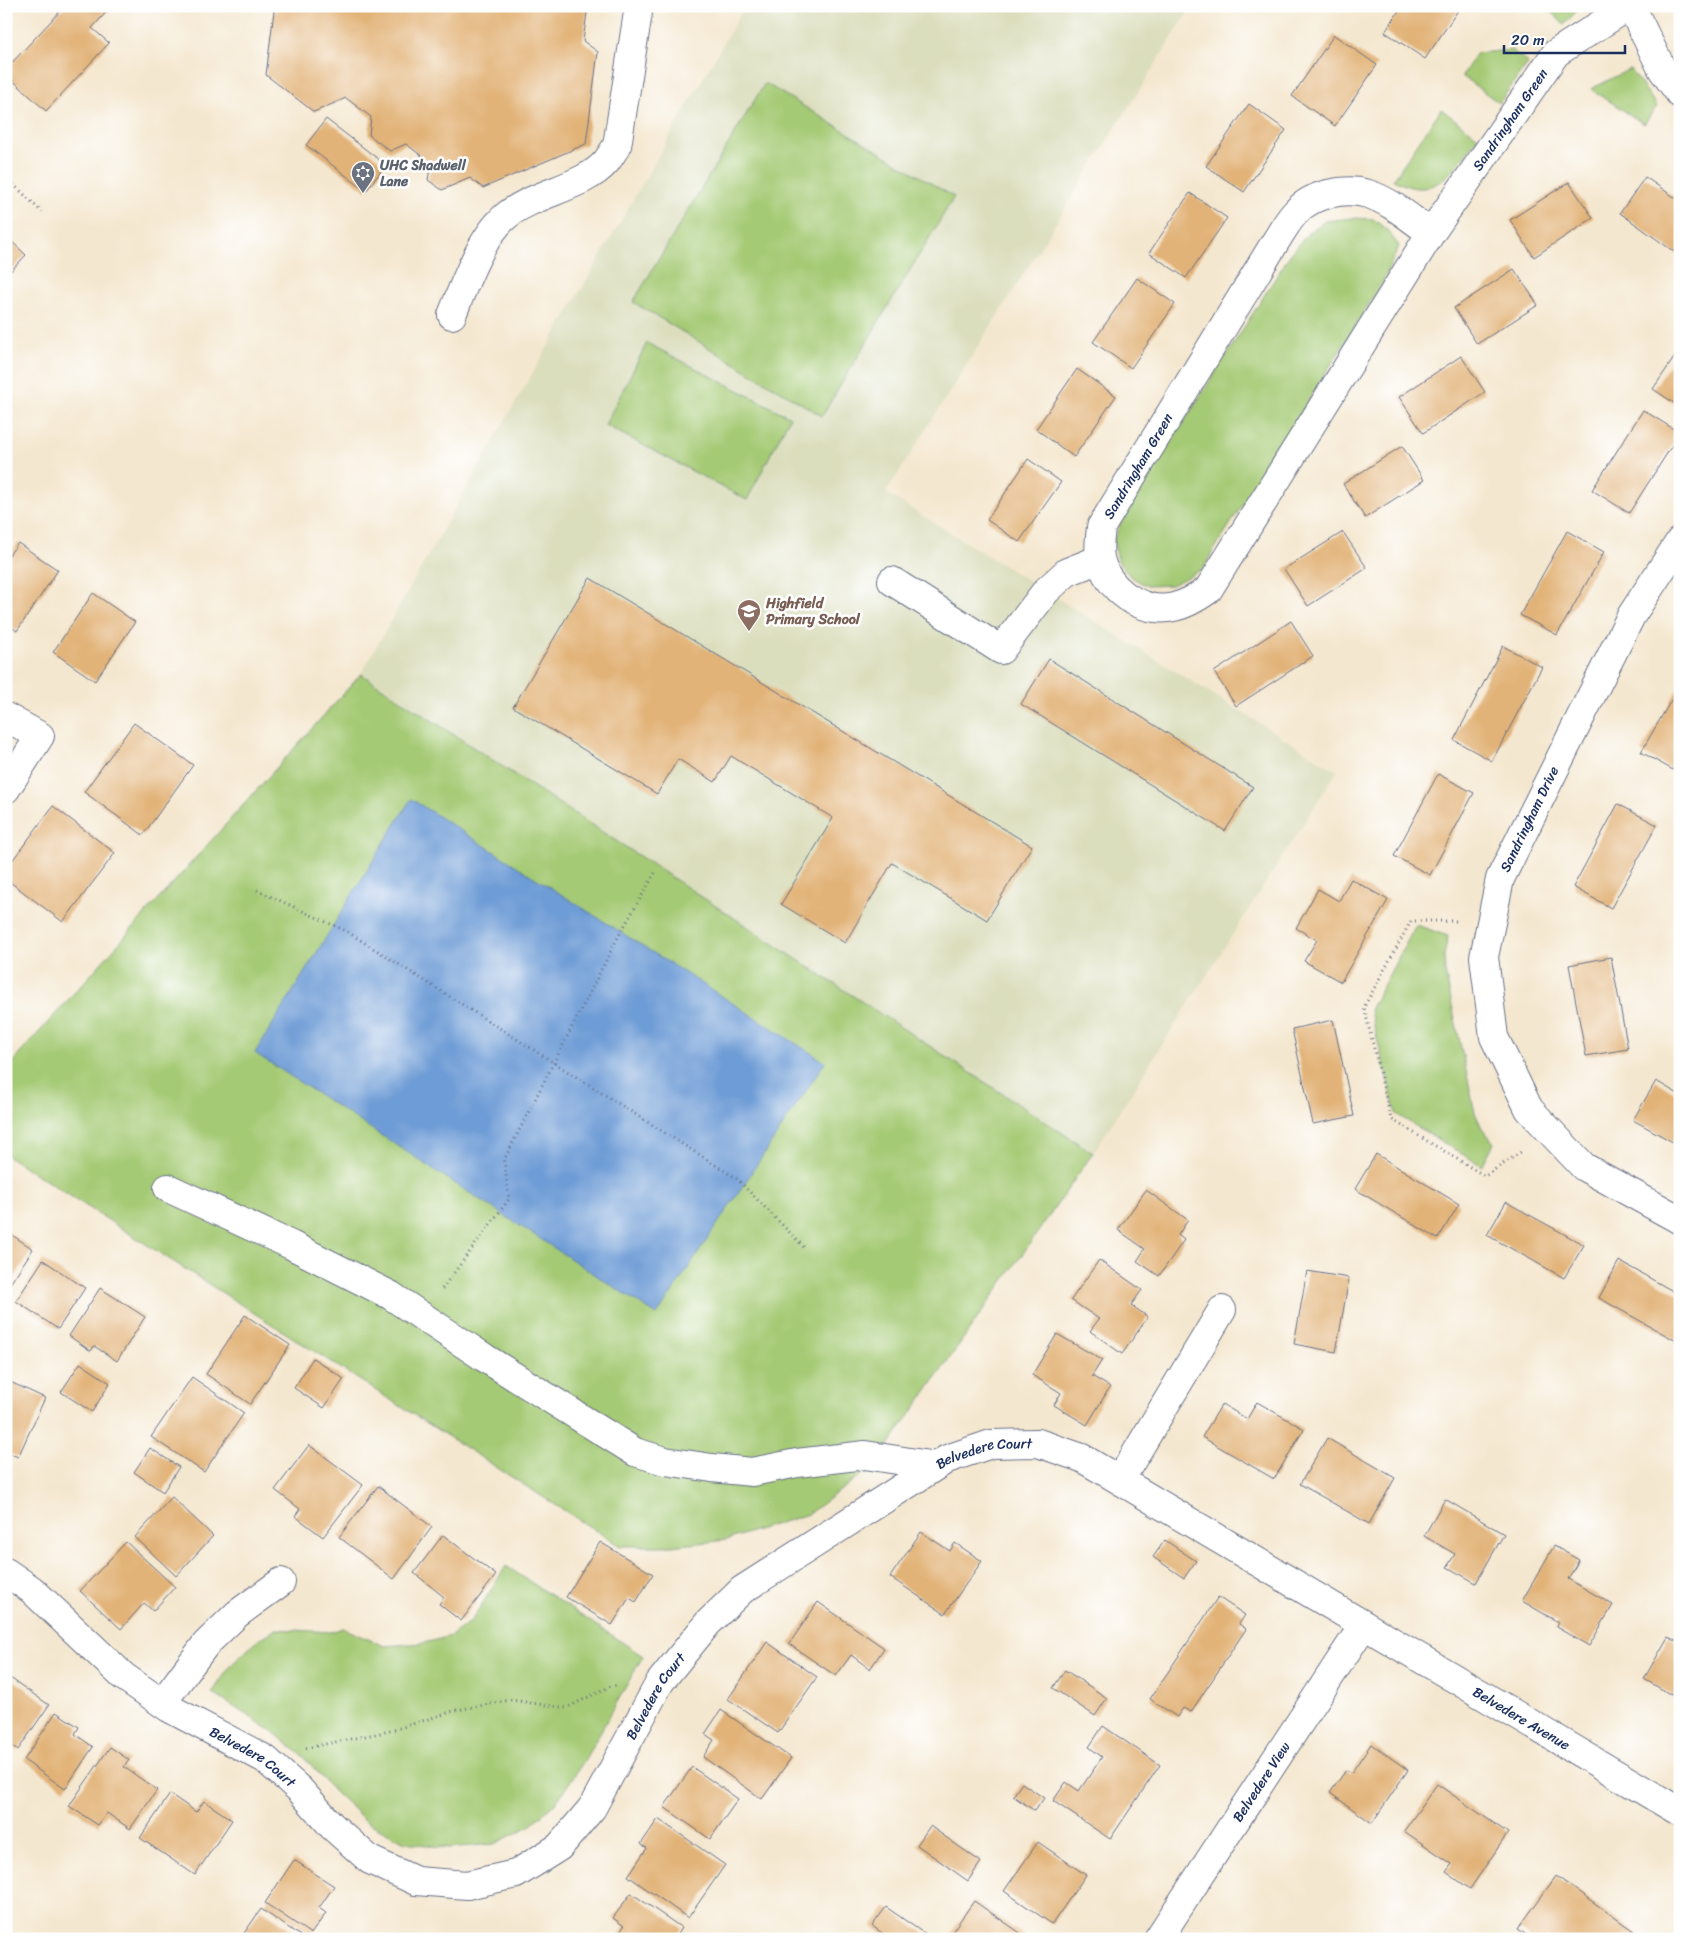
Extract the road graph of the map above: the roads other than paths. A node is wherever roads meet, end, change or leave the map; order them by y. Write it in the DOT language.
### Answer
graph roads {
  1 [pos="639,6"];
  2 [pos="1630,6"];
  3 [pos="1680,94"];
  4 [pos="1431,233"];
  5 [pos="452,315"];
  6 [pos="1680,541"];
  7 [pos="1100,559"];
  8 [pos="892,581"];
  9 [pos="6,717"];
  10 [pos="6,789"];
  11 [pos="168,1188"];
  12 [pos="1680,1220"];
  13 [pos="1222,1310"];
  14 [pos="936,1466"];
  15 [pos="1120,1480"];
  16 [pos="6,1572"];
  17 [pos="281,1582"];
  18 [pos="1363,1626"];
  19 [pos="162,1703"];
  20 [pos="1680,1812"];
  21 [pos="1158,1939"];
  1 -- 5 [label="street"];
  2 -- 3 [label="street"];
  2 -- 4 [label="street, Sandringham Green"];
  4 -- 7 [label="street, Sandringham Green"];
  4 -- 7 [label="street, Sandringham Green"];
  6 -- 12 [label="street, Sandringham Drive"];
  7 -- 8 [label="street"];
  9 -- 10 [label="street"];
  11 -- 14 [label="street"];
  13 -- 15 [label="street"];
  14 -- 15 [label="street, Belvedere Court"];
  14 -- 19 [label="street, Belvedere Court"];
  15 -- 18 [label="street, Belvedere Court"];
  16 -- 19 [label="street, Belvedere Court"];
  17 -- 19 [label="street"];
  18 -- 20 [label="street, Belvedere Avenue"];
  18 -- 21 [label="street, Belvedere View"];
}
